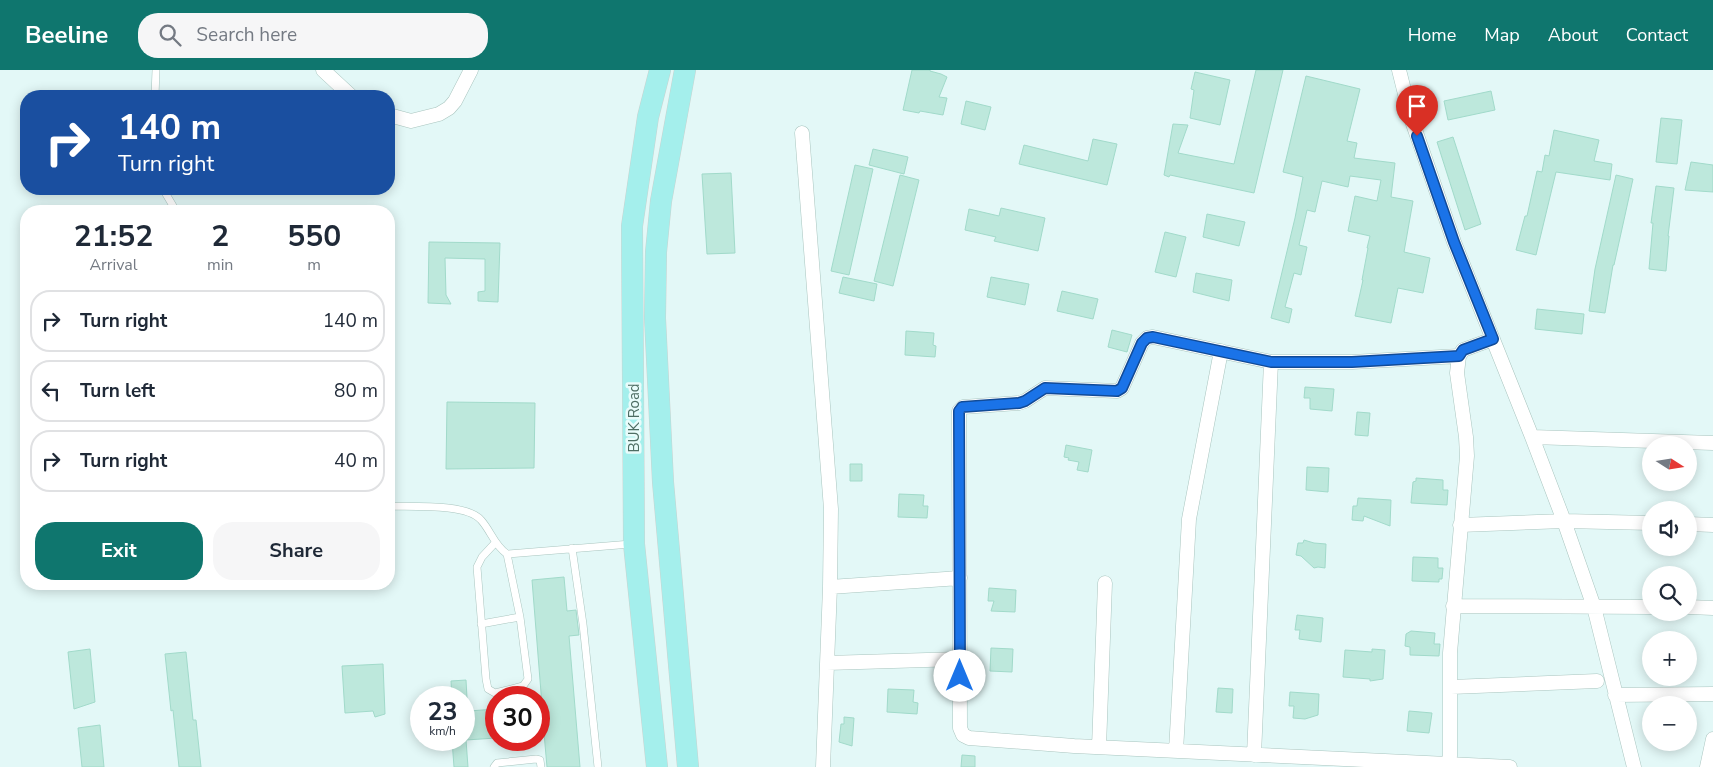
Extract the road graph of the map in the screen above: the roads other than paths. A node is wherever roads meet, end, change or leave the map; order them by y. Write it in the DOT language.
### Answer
graph roads {
  1 [pos="156,70"];
  2 [pos="323,70"];
  3 [pos="470,70"];
  4 [pos="660,70"];
  5 [pos="685,70"];
  6 [pos="1399,70"];
  7 [pos="155,90"];
  8 [pos="345,90"];
  9 [pos="395,117"];
  10 [pos="802,133"];
  11 [pos="1493,339"];
  12 [pos="1220,351"];
  13 [pos="1459,356"];
  14 [pos="1271,362"];
  15 [pos="1532,437"];
  16 [pos="1713,443"];
  17 [pos="395,506"];
  18 [pos="1564,521"];
  19 [pos="1642,523"];
  20 [pos="1697,524"];
  21 [pos="1713,525"];
  22 [pos="1460,526"];
  23 [pos="496,543"];
  24 [pos="634,544"];
  25 [pos="572,548"];
  26 [pos="507,554"];
  27 [pos="960,578"];
  28 [pos="1104,583"];
  29 [pos="830,587"];
  30 [pos="1453,606"];
  31 [pos="1594,607"];
  32 [pos="1642,607"];
  33 [pos="1697,608"];
  34 [pos="1713,608"];
  35 [pos="520,617"];
  36 [pos="482,624"];
  37 [pos="960,659"];
  38 [pos="827,663"];
  39 [pos="1597,681"];
  40 [pos="1451,687"];
  41 [pos="1713,694"];
  42 [pos="1615,696"];
  43 [pos="1713,739"];
  44 [pos="1099,747"];
  45 [pos="1176,751"];
  46 [pos="1254,755"];
  47 [pos="1448,764"];
  48 [pos="494,767"];
  49 [pos="541,767"];
  50 [pos="598,767"];
  51 [pos="657,767"];
  52 [pos="688,767"];
  53 [pos="823,767"];
  54 [pos="1510,767"];
  55 [pos="1634,767"];
  56 [pos="1707,767"];
  1 -- 7 [label="lane"];
  2 -- 8 [label="street"];
  3 -- 9 [label="street"];
  4 -- 24 [label="main road, BUK Road"];
  5 -- 52 [label="main road, BUK Road"];
  6 -- 11 [label="street"];
  10 -- 29 [label="street"];
  11 -- 13 [label="street"];
  11 -- 15 [label="street"];
  12 -- 14 [label="street"];
  12 -- 27 [label="street"];
  12 -- 45 [label="street"];
  13 -- 14 [label="street"];
  13 -- 22 [label="street"];
  14 -- 46 [label="street"];
  15 -- 16 [label="street"];
  15 -- 18 [label="street"];
  17 -- 23 [label="lane"];
  18 -- 19 [label="street"];
  18 -- 22 [label="street"];
  18 -- 31 [label="street"];
  20 -- 21 [label="street"];
  22 -- 30 [label="street"];
  23 -- 26 [label="lane"];
  23 -- 36 [label="lane"];
  24 -- 25 [label="lane"];
  24 -- 51 [label="main road, BUK Road"];
  25 -- 26 [label="lane"];
  25 -- 50 [label="lane"];
  26 -- 35 [label="lane"];
  27 -- 29 [label="street"];
  27 -- 37 [label="street"];
  28 -- 44 [label="street"];
  29 -- 38 [label="street"];
  30 -- 31 [label="street"];
  30 -- 40 [label="street"];
  31 -- 32 [label="street"];
  31 -- 42 [label="street"];
  33 -- 34 [label="street"];
  35 -- 36 [label="lane"];
  35 -- 36 [label="lane"];
  37 -- 38 [label="street"];
  37 -- 44 [label="street"];
  38 -- 53 [label="street"];
  39 -- 40 [label="street"];
  40 -- 47 [label="street"];
  41 -- 42 [label="street"];
  42 -- 55 [label="street"];
  43 -- 56 [label="street"];
  44 -- 45 [label="street"];
  45 -- 46 [label="street"];
  46 -- 47 [label="street"];
  47 -- 54 [label="street"];
  48 -- 49 [label="lane"];
}
